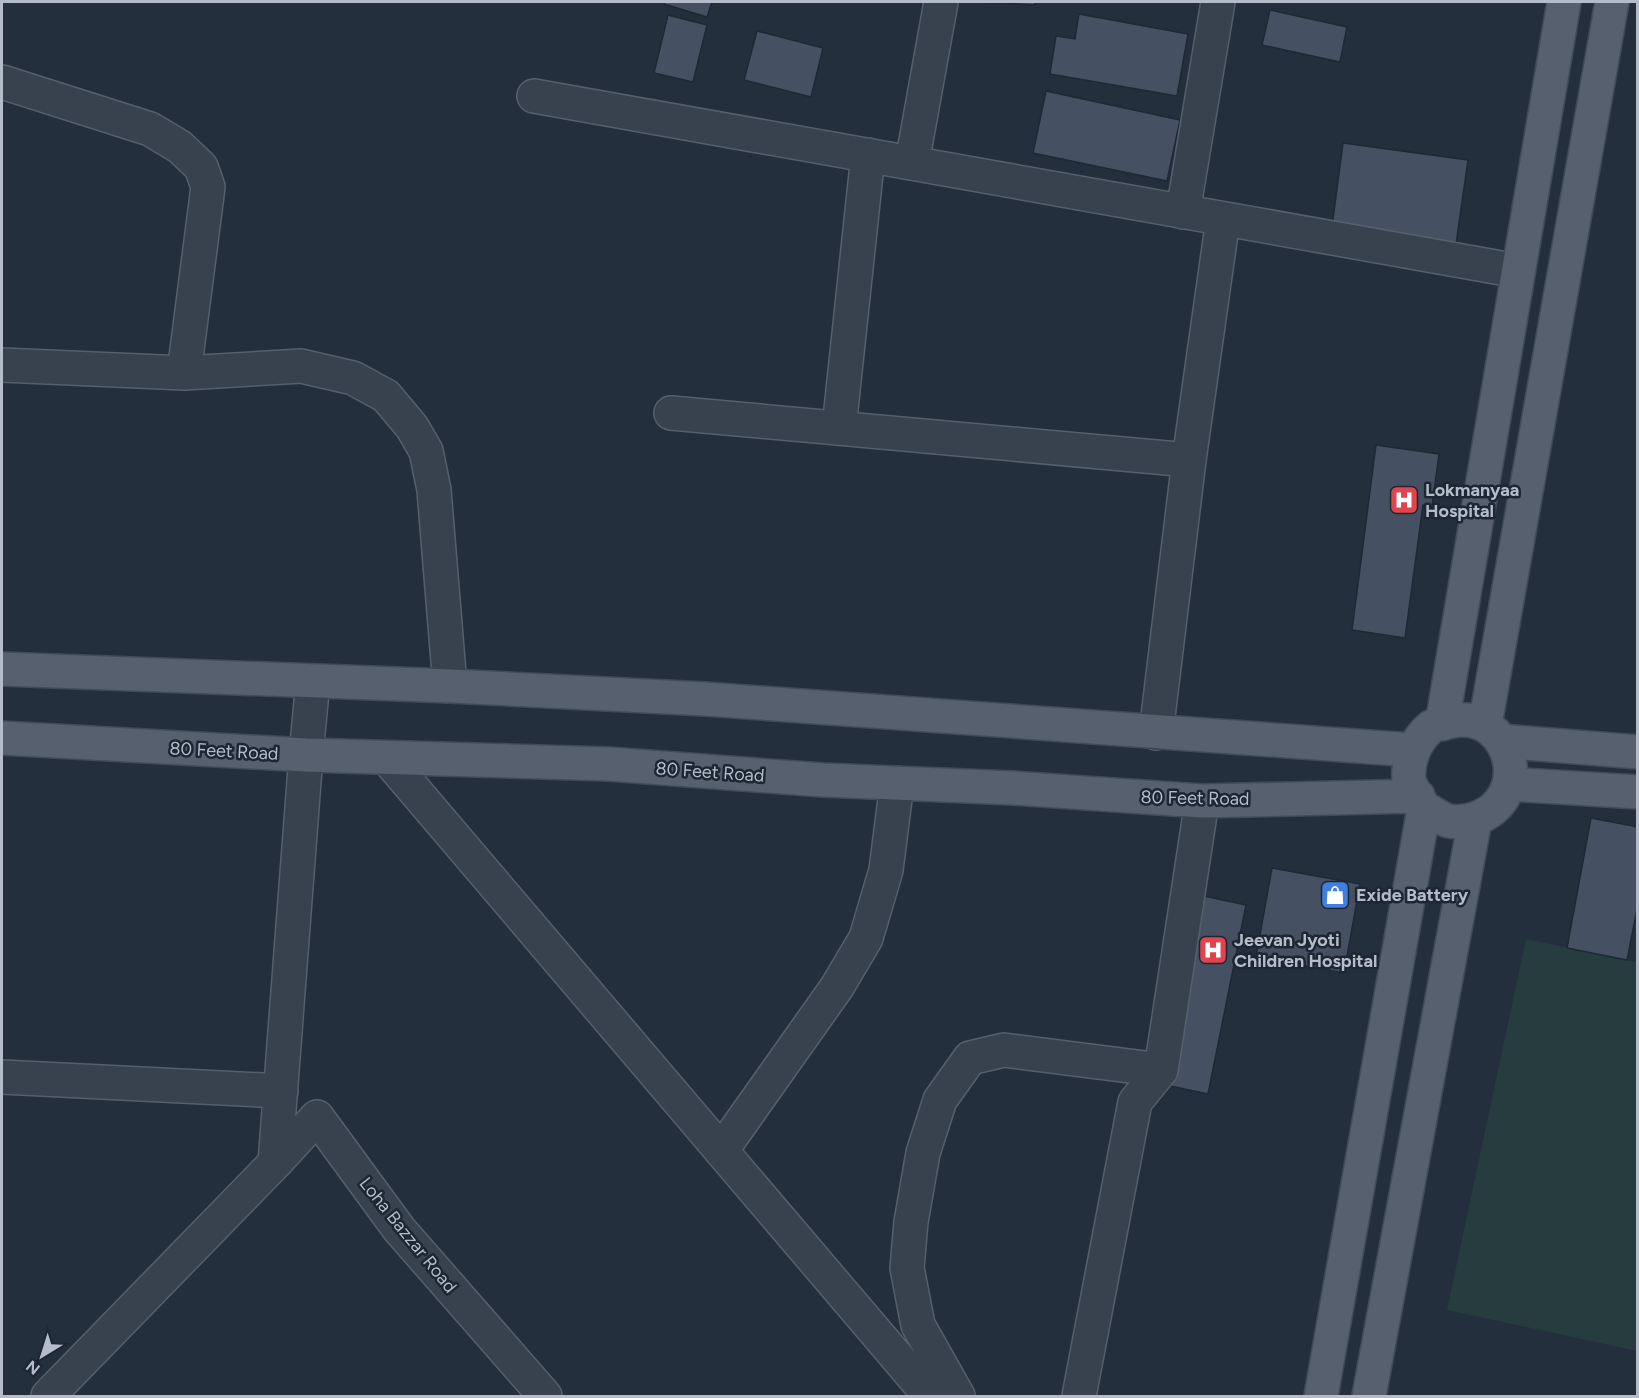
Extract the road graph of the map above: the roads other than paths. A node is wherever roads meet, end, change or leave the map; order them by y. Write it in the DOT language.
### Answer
graph roads {
  1 [pos="941,2"];
  2 [pos="1218,2"];
  3 [pos="1564,2"];
  4 [pos="1612,2"];
  5 [pos="2,81"];
  6 [pos="534,96"];
  7 [pos="868,156"];
  8 [pos="912,163"];
  9 [pos="1184,212"];
  10 [pos="1223,219"];
  11 [pos="1518,271"];
  12 [pos="2,365"];
  13 [pos="184,373"];
  14 [pos="672,414"];
  15 [pos="839,428"];
  16 [pos="1189,460"];
  17 [pos="2,669"];
  18 [pos="313,681"];
  19 [pos="450,686"];
  20 [pos="1442,724"];
  21 [pos="1155,733"];
  22 [pos="1493,733"];
  23 [pos="2,738"];
  24 [pos="1412,750"];
  25 [pos="1638,752"];
  26 [pos="306,755"];
  27 [pos="387,758"];
  28 [pos="897,783"];
  29 [pos="1509,784"];
  30 [pos="1638,792"];
  31 [pos="1202,801"];
  32 [pos="1421,802"];
  33 [pos="1475,820"];
  34 [pos="1161,1071"];
  35 [pos="2,1077"];
  36 [pos="281,1091"];
  37 [pos="721,1151"];
  38 [pos="275,1162"];
  39 [pos="48,1396"];
  40 [pos="544,1396"];
  41 [pos="930,1396"];
  42 [pos="958,1396"];
  43 [pos="1079,1396"];
  44 [pos="1321,1396"];
  45 [pos="1369,1396"];
  1 -- 8 [label="street"];
  2 -- 9 [label="street"];
  3 -- 11 [label="main road"];
  4 -- 22 [label="main road"];
  5 -- 13 [label="street"];
  6 -- 7 [label="street"];
  7 -- 8 [label="street"];
  7 -- 15 [label="street"];
  8 -- 9 [label="street"];
  9 -- 10 [label="street"];
  10 -- 11 [label="street"];
  10 -- 16 [label="street"];
  11 -- 20 [label="main road"];
  12 -- 13 [label="street"];
  13 -- 19 [label="street"];
  14 -- 15 [label="street"];
  15 -- 16 [label="street"];
  16 -- 21 [label="street"];
  17 -- 18 [label="main road"];
  18 -- 19 [label="main road"];
  18 -- 26 [label="street"];
  19 -- 21 [label="main road"];
  20 -- 22 [label="main road"];
  20 -- 24 [label="main road"];
  21 -- 24 [label="main road"];
  22 -- 25 [label="main road"];
  22 -- 29 [label="main road"];
  23 -- 26 [label="main road, 80 Feet Road"];
  24 -- 32 [label="main road"];
  26 -- 27 [label="main road, 80 Feet Road"];
  26 -- 36 [label="street"];
  27 -- 28 [label="main road, 80 Feet Road"];
  27 -- 37 [label="street"];
  28 -- 31 [label="main road, 80 Feet Road"];
  28 -- 37 [label="street"];
  29 -- 30 [label="main road"];
  29 -- 33 [label="main road"];
  31 -- 32 [label="main road, 80 Feet Road"];
  31 -- 34 [label="street"];
  32 -- 33 [label="main road"];
  32 -- 44 [label="main road"];
  33 -- 45 [label="main road"];
  34 -- 42 [label="street"];
  34 -- 43 [label="street"];
  35 -- 36 [label="street"];
  36 -- 38 [label="street"];
  37 -- 41 [label="street"];
  38 -- 39 [label="street"];
  38 -- 40 [label="street, Loha Bazzar Road"];
}
